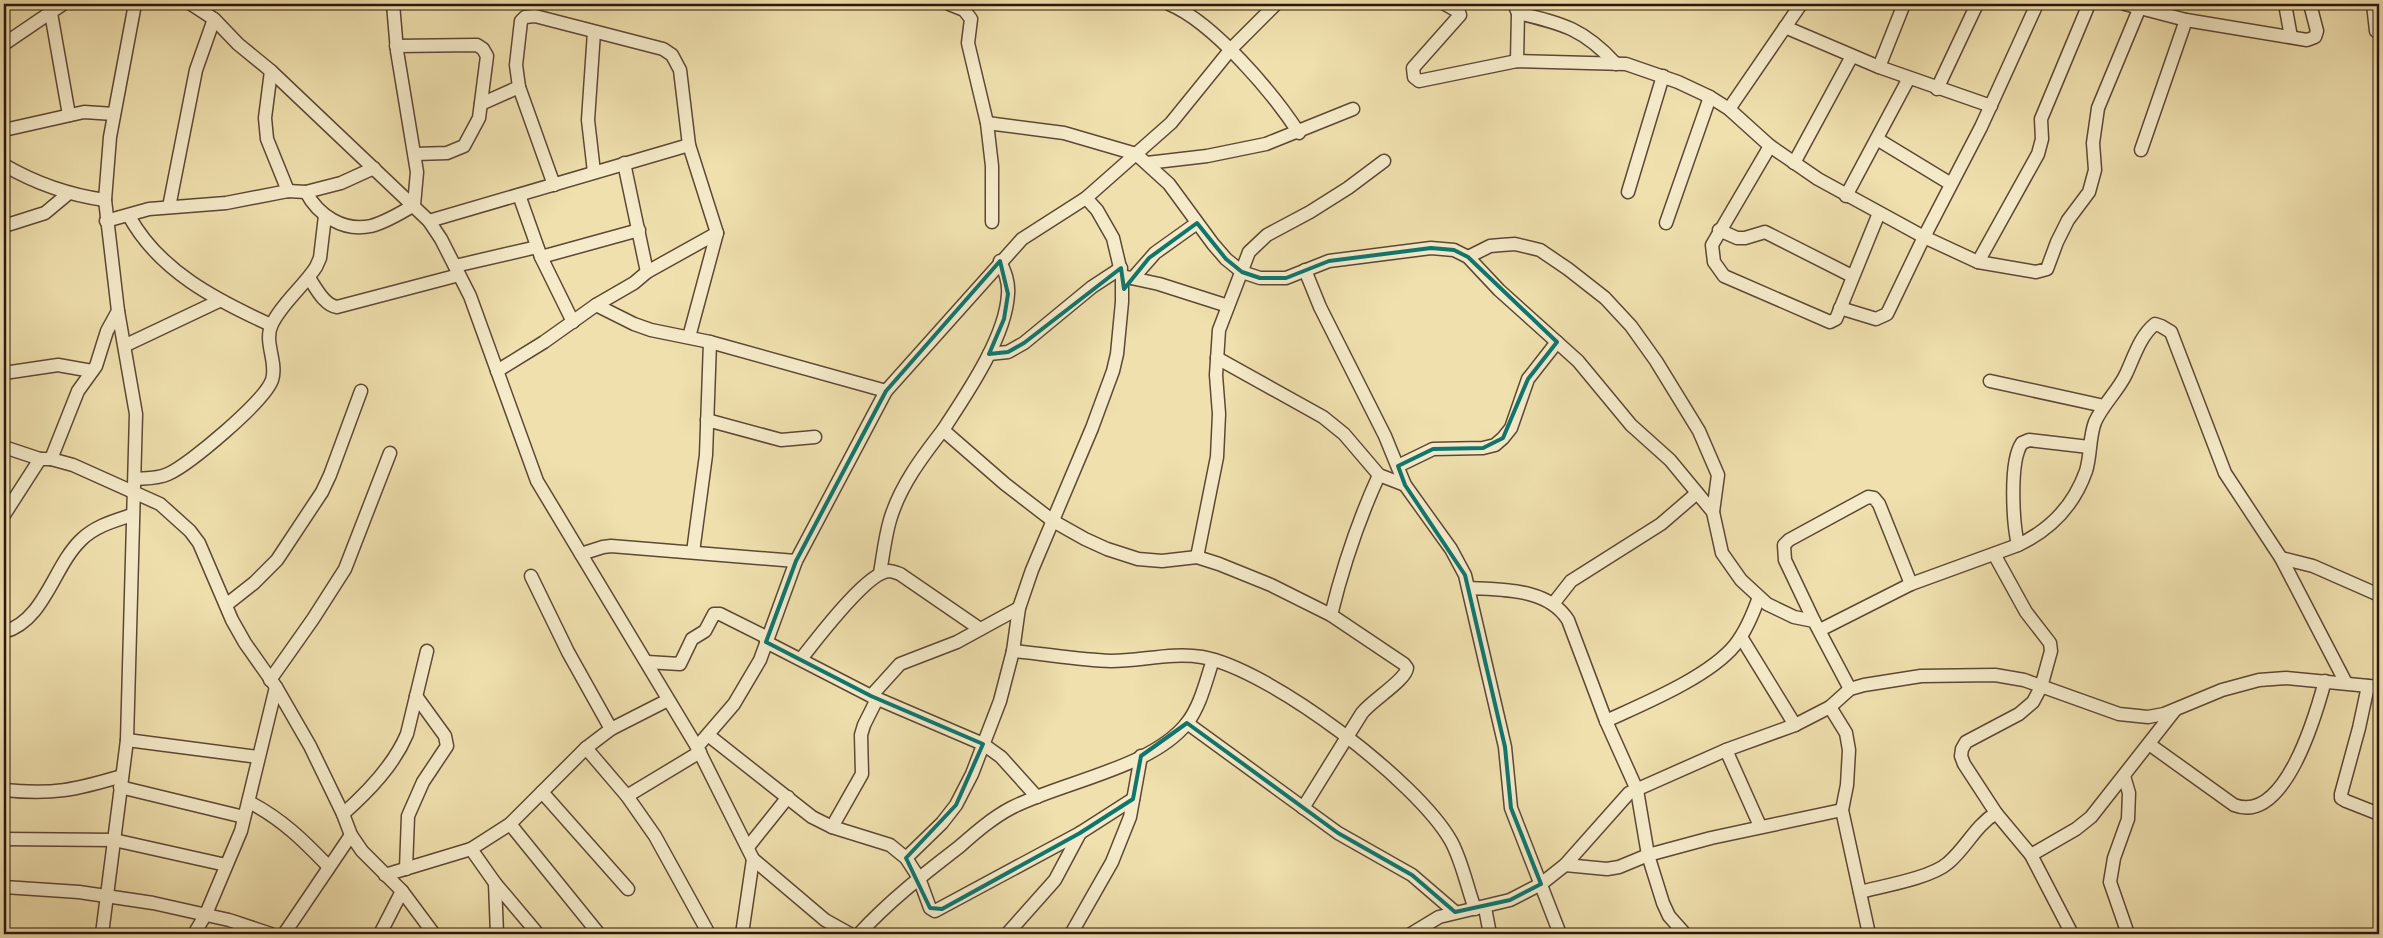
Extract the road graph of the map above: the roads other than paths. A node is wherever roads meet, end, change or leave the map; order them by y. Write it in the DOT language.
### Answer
graph roads {
  1 [pos="62,4"];
  2 [pos="135,4"];
  3 [pos="191,4"];
  4 [pos="393,4"];
  5 [pos="949,4"];
  6 [pos="1169,4"];
  7 [pos="1276,4"];
  8 [pos="1445,4"];
  9 [pos="1801,4"];
  10 [pos="1904,4"];
  11 [pos="1977,4"];
  12 [pos="2037,4"];
  13 [pos="2089,4"];
  14 [pos="2124,4"];
  15 [pos="2285,4"];
  16 [pos="2310,4"];
  17 [pos="2373,4"];
  18 [pos="2140,7"];
  19 [pos="1516,8"];
  20 [pos="51,13"];
  21 [pos="214,19"];
  22 [pos="2186,20"];
  23 [pos="1785,27"];
  24 [pos="2376,31"];
  25 [pos="594,32"];
  26 [pos="2291,37"];
  27 [pos="4,44"];
  28 [pos="396,46"];
  29 [pos="1231,49"];
  30 [pos="1852,56"];
  31 [pos="1517,61"];
  32 [pos="1616,64"];
  33 [pos="1879,67"];
  34 [pos="271,71"];
  35 [pos="1663,76"];
  36 [pos="1909,78"];
  37 [pos="519,87"];
  38 [pos="1938,89"];
  39 [pos="1710,97"];
  40 [pos="481,104"];
  41 [pos="1991,106"];
  42 [pos="1353,109"];
  43 [pos="1729,110"];
  44 [pos="114,114"];
  45 [pos="69,115"];
  46 [pos="987,123"];
  47 [pos="4,130"];
  48 [pos="1299,132"];
  49 [pos="1877,139"];
  50 [pos="689,144"];
  51 [pos="1770,146"];
  52 [pos="2141,150"];
  53 [pos="415,154"];
  54 [pos="1136,154"];
  55 [pos="1384,161"];
  56 [pos="624,163"];
  57 [pos="1147,163"];
  58 [pos="1794,163"];
  59 [pos="4,165"];
  60 [pos="374,168"];
  61 [pos="594,172"];
  62 [pos="1951,184"];
  63 [pos="554,185"];
  64 [pos="288,191"];
  65 [pos="306,192"];
  66 [pos="1628,192"];
  67 [pos="69,193"];
  68 [pos="519,195"];
  69 [pos="1846,196"];
  70 [pos="1086,198"];
  71 [pos="104,200"];
  72 [pos="414,205"];
  73 [pos="169,208"];
  74 [pos="1879,214"];
  75 [pos="129,216"];
  76 [pos="325,216"];
  77 [pos="106,221"];
  78 [pos="429,221"];
  79 [pos="992,222"];
  80 [pos="1666,223"];
  81 [pos="1197,224"];
  82 [pos="4,226"];
  83 [pos="639,230"];
  84 [pos="1719,230"];
  85 [pos="717,233"];
  86 [pos="1924,237"];
  87 [pos="539,252"];
  88 [pos="1468,257"];
  89 [pos="1000,261"];
  90 [pos="1978,262"];
  91 [pos="457,270"];
  92 [pos="1306,270"];
  93 [pos="647,272"];
  94 [pos="1242,272"];
  95 [pos="1125,274"];
  96 [pos="1852,276"];
  97 [pos="309,278"];
  98 [pos="219,301"];
  99 [pos="596,305"];
  100 [pos="1228,306"];
  101 [pos="1840,308"];
  102 [pos="118,311"];
  103 [pos="573,322"];
  104 [pos="271,325"];
  105 [pos="689,337"];
  106 [pos="710,342"];
  107 [pos="1557,342"];
  108 [pos="126,345"];
  109 [pos="989,354"];
  110 [pos="1217,358"];
  111 [pos="92,371"];
  112 [pos="497,371"];
  113 [pos="4,373"];
  114 [pos="1990,381"];
  115 [pos="361,391"];
  116 [pos="886,391"];
  117 [pos="2104,406"];
  118 [pos="707,420"];
  119 [pos="943,430"];
  120 [pos="815,437"];
  121 [pos="4,447"];
  122 [pos="2089,447"];
  123 [pos="390,454"];
  124 [pos="46,459"];
  125 [pos="1398,466"];
  126 [pos="1380,475"];
  127 [pos="134,485"];
  128 [pos="1405,485"];
  129 [pos="1696,493"];
  130 [pos="1713,512"];
  131 [pos="132,514"];
  132 [pos="4,515"];
  133 [pos="1053,521"];
  134 [pos="2018,545"];
  135 [pos="693,552"];
  136 [pos="581,554"];
  137 [pos="1994,554"];
  138 [pos="1197,557"];
  139 [pos="2282,558"];
  140 [pos="796,561"];
  141 [pos="880,573"];
  142 [pos="531,576"];
  143 [pos="1911,584"];
  144 [pos="1469,588"];
  145 [pos="2379,595"];
  146 [pos="1759,597"];
  147 [pos="1553,604"];
  148 [pos="226,605"];
  149 [pos="1019,608"];
  150 [pos="1331,615"];
  151 [pos="1817,625"];
  152 [pos="980,629"];
  153 [pos="4,632"];
  154 [pos="1741,636"];
  155 [pos="767,640"];
  156 [pos="427,651"];
  157 [pos="1013,651"];
  158 [pos="801,659"];
  159 [pos="1213,660"];
  160 [pos="647,662"];
  161 [pos="2325,681"];
  162 [pos="2346,683"];
  163 [pos="273,684"];
  164 [pos="2373,686"];
  165 [pos="2041,687"];
  166 [pos="1850,689"];
  167 [pos="416,696"];
  168 [pos="874,697"];
  169 [pos="668,700"];
  170 [pos="1830,707"];
  171 [pos="2176,709"];
  172 [pos="1606,721"];
  173 [pos="1187,722"];
  174 [pos="1795,725"];
  175 [pos="611,729"];
  176 [pos="708,735"];
  177 [pos="1347,737"];
  178 [pos="127,740"];
  179 [pos="983,744"];
  180 [pos="2149,744"];
  181 [pos="586,748"];
  182 [pos="699,750"];
  183 [pos="1726,750"];
  184 [pos="1141,756"];
  185 [pos="258,758"];
  186 [pos="2124,776"];
  187 [pos="121,781"];
  188 [pos="4,790"];
  189 [pos="1637,790"];
  190 [pos="542,792"];
  191 [pos="628,796"];
  192 [pos="788,796"];
  193 [pos="1037,797"];
  194 [pos="1133,799"];
  195 [pos="249,802"];
  196 [pos="1302,808"];
  197 [pos="1842,810"];
  198 [pos="1996,813"];
  199 [pos="343,814"];
  200 [pos="2379,814"];
  201 [pos="244,816"];
  202 [pos="510,824"];
  203 [pos="1760,826"];
  204 [pos="832,827"];
  205 [pos="1080,833"];
  206 [pos="351,835"];
  207 [pos="4,838"];
  208 [pos="114,840"];
  209 [pos="471,849"];
  210 [pos="750,853"];
  211 [pos="2031,855"];
  212 [pos="1648,856"];
  213 [pos="906,858"];
  214 [pos="226,865"];
  215 [pos="1565,865"];
  216 [pos="330,867"];
  217 [pos="406,869"];
  218 [pos="385,875"];
  219 [pos="919,878"];
  220 [pos="496,883"];
  221 [pos="1541,884"];
  222 [pos="4,887"];
  223 [pos="628,889"];
  224 [pos="402,891"];
  225 [pos="1860,892"];
  226 [pos="106,895"];
  227 [pos="1480,908"];
  228 [pos="1454,912"];
  229 [pos="206,914"];
  230 [pos="102,934"];
  231 [pos="194,934"];
  232 [pos="272,934"];
  233 [pos="284,934"];
  234 [pos="380,934"];
  235 [pos="434,934"];
  236 [pos="497,934"];
  237 [pos="538,934"];
  238 [pos="599,934"];
  239 [pos="709,934"];
  240 [pos="742,934"];
  241 [pos="850,934"];
  242 [pos="859,934"];
  243 [pos="1007,934"];
  244 [pos="1071,934"];
  245 [pos="1411,934"];
  246 [pos="1490,934"];
  247 [pos="1560,934"];
  248 [pos="1685,934"];
  249 [pos="1869,934"];
  250 [pos="2072,934"];
  251 [pos="2128,934"];
  1 -- 20 [label="street"];
  2 -- 44 [label="street"];
  3 -- 21 [label="street"];
  4 -- 28 [label="street"];
  5 -- 46 [label="street"];
  6 -- 29 [label="street"];
  7 -- 29 [label="street"];
  8 -- 31 [label="street"];
  9 -- 23 [label="street"];
  10 -- 33 [label="street"];
  11 -- 38 [label="street"];
  12 -- 41 [label="street"];
  13 -- 90 [label="street"];
  14 -- 18 [label="street"];
  15 -- 26 [label="street"];
  16 -- 26 [label="street"];
  17 -- 24 [label="street"];
  18 -- 22 [label="street"];
  18 -- 90 [label="street"];
  19 -- 31 [label="street"];
  19 -- 32 [label="street"];
  20 -- 27 [label="street"];
  20 -- 45 [label="street"];
  21 -- 34 [label="street"];
  21 -- 73 [label="street"];
  22 -- 26 [label="street"];
  22 -- 52 [label="street"];
  23 -- 30 [label="street"];
  23 -- 43 [label="street"];
  25 -- 37 [label="street"];
  25 -- 50 [label="street"];
  25 -- 61 [label="street"];
  28 -- 40 [label="street"];
  28 -- 53 [label="street"];
  29 -- 48 [label="street"];
  29 -- 54 [label="street"];
  30 -- 33 [label="street"];
  30 -- 58 [label="street"];
  31 -- 32 [label="street"];
  32 -- 35 [label="street"];
  33 -- 36 [label="street"];
  34 -- 60 [label="street"];
  34 -- 64 [label="street"];
  35 -- 39 [label="street"];
  35 -- 66 [label="street"];
  36 -- 38 [label="street"];
  36 -- 49 [label="street"];
  37 -- 40 [label="street"];
  37 -- 63 [label="street"];
  38 -- 41 [label="street"];
  39 -- 43 [label="street"];
  39 -- 80 [label="street"];
  40 -- 53 [label="street"];
  41 -- 62 [label="street"];
  42 -- 48 [label="street"];
  43 -- 51 [label="street"];
  44 -- 45 [label="street"];
  44 -- 71 [label="street"];
  45 -- 47 [label="street"];
  46 -- 54 [label="street"];
  46 -- 79 [label="street"];
  48 -- 57 [label="street"];
  49 -- 62 [label="street"];
  49 -- 69 [label="street"];
  50 -- 56 [label="street"];
  50 -- 85 [label="street"];
  51 -- 58 [label="street"];
  51 -- 84 [label="street"];
  53 -- 72 [label="street"];
  54 -- 57 [label="street"];
  54 -- 70 [label="street"];
  55 -- 94 [label="street"];
  56 -- 61 [label="street"];
  56 -- 83 [label="street"];
  57 -- 81 [label="street"];
  58 -- 69 [label="street"];
  59 -- 67 [label="street"];
  60 -- 65 [label="street"];
  60 -- 72 [label="street"];
  61 -- 63 [label="street"];
  62 -- 86 [label="street"];
  63 -- 68 [label="street"];
  64 -- 65 [label="street"];
  64 -- 73 [label="street"];
  65 -- 76 [label="street"];
  67 -- 71 [label="street"];
  67 -- 82 [label="street"];
  68 -- 78 [label="street"];
  68 -- 87 [label="street"];
  69 -- 74 [label="street"];
  70 -- 89 [label="street"];
  70 -- 95 [label="street"];
  71 -- 77 [label="street"];
  72 -- 76 [label="street"];
  72 -- 78 [label="street"];
  73 -- 75 [label="street"];
  74 -- 86 [label="street"];
  74 -- 96 [label="street"];
  75 -- 77 [label="street"];
  75 -- 98 [label="street"];
  76 -- 97 [label="street"];
  77 -- 102 [label="street"];
  78 -- 91 [label="street"];
  81 -- 94 [label="street"];
  81 -- 95 [label="street"];
  83 -- 87 [label="street"];
  83 -- 93 [label="street"];
  84 -- 96 [label="street"];
  84 -- 101 [label="street"];
  85 -- 93 [label="street"];
  85 -- 105 [label="street"];
  86 -- 90 [label="street"];
  86 -- 101 [label="street"];
  87 -- 91 [label="street"];
  87 -- 103 [label="street"];
  88 -- 92 [label="street"];
  88 -- 107 [label="street"];
  88 -- 130 [label="street"];
  89 -- 109 [label="street"];
  89 -- 116 [label="street"];
  91 -- 97 [label="street"];
  91 -- 112 [label="street"];
  92 -- 94 [label="street"];
  92 -- 125 [label="street"];
  93 -- 99 [label="street"];
  94 -- 100 [label="street"];
  95 -- 100 [label="street"];
  95 -- 109 [label="street"];
  95 -- 133 [label="street"];
  96 -- 101 [label="street"];
  97 -- 104 [label="street"];
  98 -- 104 [label="street"];
  98 -- 108 [label="street"];
  99 -- 103 [label="street"];
  99 -- 105 [label="street"];
  100 -- 110 [label="street"];
  102 -- 108 [label="street"];
  102 -- 111 [label="street"];
  103 -- 112 [label="street"];
  104 -- 127 [label="street"];
  105 -- 106 [label="street"];
  106 -- 116 [label="street"];
  106 -- 118 [label="street"];
  107 -- 125 [label="street"];
  107 -- 129 [label="street"];
  108 -- 127 [label="street"];
  109 -- 119 [label="street"];
  110 -- 126 [label="street"];
  110 -- 138 [label="street"];
  111 -- 113 [label="street"];
  111 -- 124 [label="street"];
  112 -- 136 [label="street"];
  114 -- 117 [label="street"];
  115 -- 148 [label="street"];
  116 -- 140 [label="street"];
  117 -- 122 [label="street"];
  117 -- 139 [label="street"];
  118 -- 120 [label="street"];
  118 -- 135 [label="street"];
  119 -- 133 [label="street"];
  119 -- 141 [label="street"];
  121 -- 124 [label="street"];
  122 -- 134 [label="street"];
  122 -- 134 [label="street"];
  123 -- 163 [label="street"];
  124 -- 127 [label="street"];
  124 -- 132 [label="street"];
  125 -- 128 [label="street"];
  126 -- 128 [label="street"];
  126 -- 150 [label="street"];
  127 -- 131 [label="street"];
  127 -- 148 [label="street"];
  128 -- 144 [label="street"];
  129 -- 130 [label="street"];
  129 -- 147 [label="street"];
  130 -- 146 [label="street"];
  131 -- 153 [label="street"];
  131 -- 178 [label="street"];
  133 -- 138 [label="street"];
  133 -- 149 [label="street"];
  134 -- 137 [label="street"];
  135 -- 136 [label="street"];
  135 -- 140 [label="street"];
  136 -- 160 [label="street"];
  137 -- 143 [label="street"];
  137 -- 165 [label="street"];
  138 -- 150 [label="street"];
  139 -- 145 [label="street"];
  139 -- 162 [label="street"];
  140 -- 155 [label="street"];
  141 -- 152 [label="street"];
  141 -- 158 [label="street"];
  142 -- 175 [label="street"];
  143 -- 151 [label="street"];
  143 -- 151 [label="street"];
  144 -- 147 [label="street"];
  144 -- 221 [label="street"];
  146 -- 151 [label="street"];
  146 -- 154 [label="street"];
  147 -- 172 [label="street"];
  148 -- 163 [label="street"];
  149 -- 152 [label="street"];
  149 -- 157 [label="street"];
  150 -- 177 [label="street"];
  151 -- 166 [label="street"];
  152 -- 168 [label="street"];
  154 -- 172 [label="street"];
  154 -- 174 [label="street"];
  155 -- 158 [label="street"];
  155 -- 160 [label="street"];
  155 -- 176 [label="street"];
  156 -- 167 [label="street"];
  157 -- 159 [label="street"];
  157 -- 179 [label="street"];
  158 -- 168 [label="street"];
  159 -- 173 [label="street"];
  159 -- 177 [label="street"];
  160 -- 169 [label="street"];
  161 -- 162 [label="street"];
  161 -- 171 [label="street"];
  161 -- 180 [label="street"];
  162 -- 164 [label="street"];
  163 -- 185 [label="street"];
  163 -- 199 [label="street"];
  164 -- 200 [label="street"];
  165 -- 166 [label="street"];
  165 -- 171 [label="street"];
  165 -- 198 [label="street"];
  166 -- 170 [label="street"];
  167 -- 199 [label="street"];
  167 -- 217 [label="street"];
  168 -- 179 [label="street"];
  168 -- 204 [label="street"];
  169 -- 175 [label="street"];
  169 -- 182 [label="street"];
  170 -- 174 [label="street"];
  170 -- 197 [label="street"];
  171 -- 180 [label="street"];
  172 -- 189 [label="street"];
  173 -- 184 [label="street"];
  173 -- 196 [label="street"];
  174 -- 183 [label="street"];
  175 -- 181 [label="street"];
  176 -- 182 [label="street"];
  176 -- 192 [label="street"];
  177 -- 196 [label="street"];
  177 -- 227 [label="street"];
  178 -- 185 [label="street"];
  178 -- 187 [label="street"];
  179 -- 193 [label="street"];
  179 -- 213 [label="street"];
  180 -- 186 [label="street"];
  181 -- 190 [label="street"];
  181 -- 191 [label="street"];
  182 -- 191 [label="street"];
  182 -- 210 [label="street"];
  183 -- 189 [label="street"];
  183 -- 203 [label="street"];
  184 -- 193 [label="street"];
  184 -- 194 [label="street"];
  185 -- 195 [label="street"];
  186 -- 211 [label="street"];
  186 -- 251 [label="street"];
  187 -- 188 [label="street"];
  187 -- 201 [label="street"];
  187 -- 208 [label="street"];
  189 -- 212 [label="street"];
  189 -- 215 [label="street"];
  190 -- 202 [label="street"];
  190 -- 223 [label="street"];
  191 -- 239 [label="street"];
  192 -- 204 [label="street"];
  192 -- 210 [label="street"];
  193 -- 219 [label="street"];
  194 -- 205 [label="street"];
  194 -- 244 [label="street"];
  195 -- 201 [label="street"];
  195 -- 216 [label="street"];
  196 -- 228 [label="street"];
  197 -- 203 [label="street"];
  197 -- 225 [label="street"];
  198 -- 211 [label="street"];
  198 -- 225 [label="street"];
  199 -- 206 [label="street"];
  201 -- 214 [label="street"];
  202 -- 209 [label="street"];
  202 -- 238 [label="street"];
  203 -- 212 [label="street"];
  204 -- 213 [label="street"];
  205 -- 219 [label="street"];
  205 -- 243 [label="street"];
  206 -- 216 [label="street"];
  206 -- 218 [label="street"];
  207 -- 208 [label="street"];
  208 -- 214 [label="street"];
  208 -- 226 [label="street"];
  209 -- 217 [label="street"];
  209 -- 220 [label="street"];
  210 -- 240 [label="street"];
  210 -- 241 [label="street"];
  211 -- 250 [label="street"];
  212 -- 215 [label="street"];
  212 -- 248 [label="street"];
  213 -- 219 [label="street"];
  214 -- 229 [label="street"];
  215 -- 221 [label="street"];
  216 -- 233 [label="street"];
  217 -- 218 [label="street"];
  218 -- 224 [label="street"];
  219 -- 242 [label="street"];
  220 -- 236 [label="street"];
  220 -- 237 [label="street"];
  221 -- 227 [label="street"];
  221 -- 247 [label="street"];
  222 -- 226 [label="street"];
  224 -- 234 [label="street"];
  224 -- 235 [label="street"];
  225 -- 249 [label="street"];
  226 -- 229 [label="street"];
  226 -- 230 [label="street"];
  227 -- 228 [label="street"];
  227 -- 246 [label="street"];
  228 -- 245 [label="street"];
  229 -- 231 [label="street"];
  229 -- 232 [label="street"];
}
